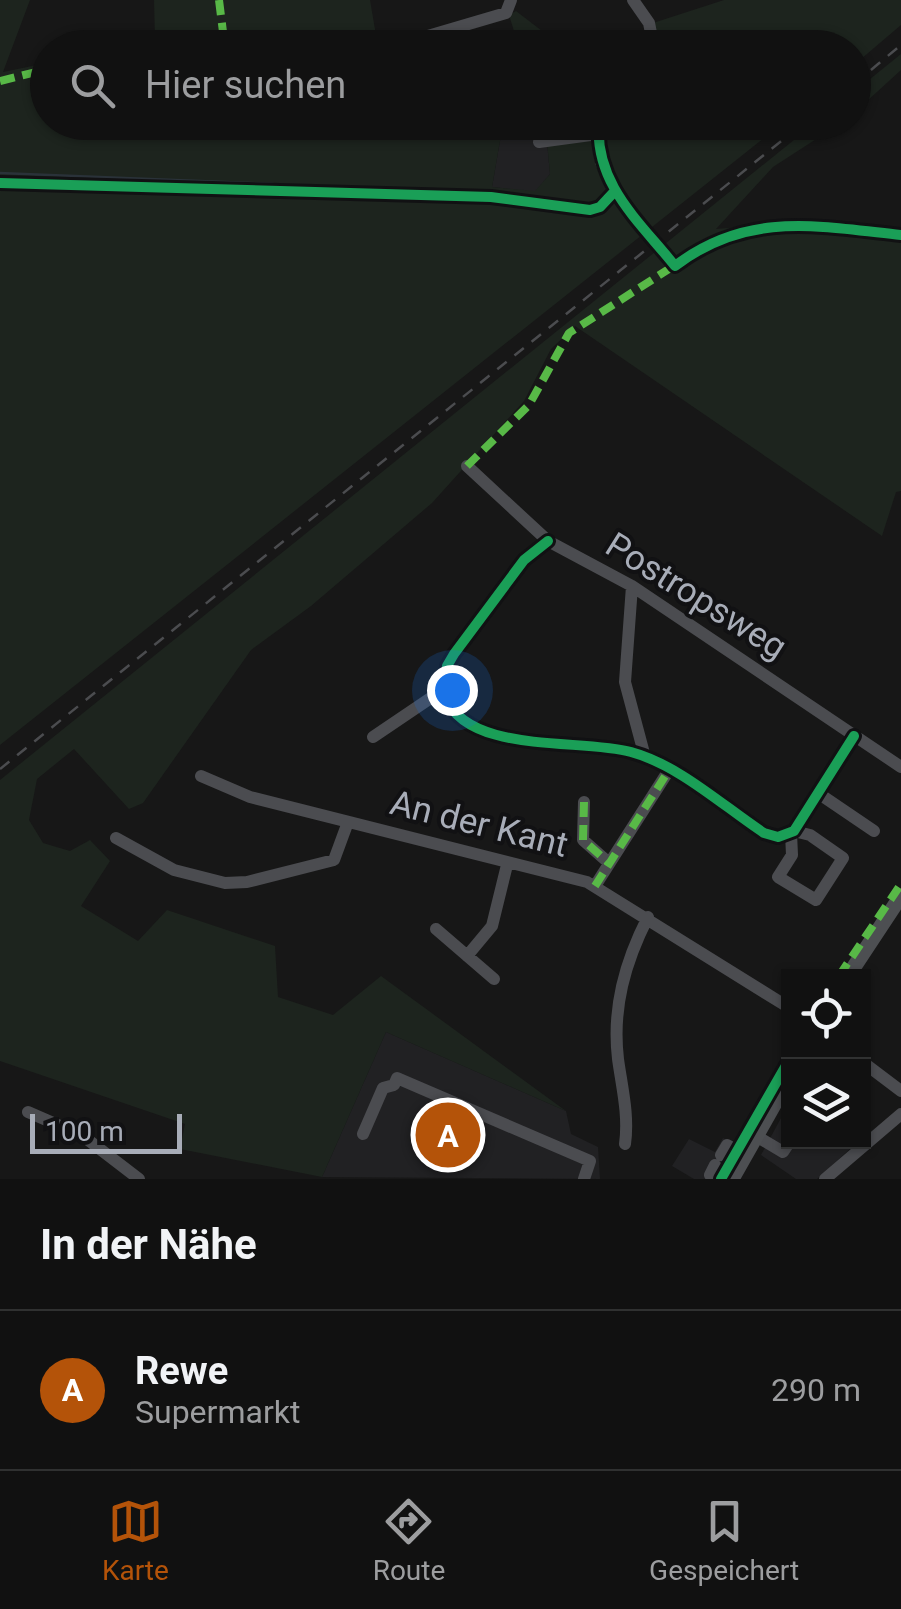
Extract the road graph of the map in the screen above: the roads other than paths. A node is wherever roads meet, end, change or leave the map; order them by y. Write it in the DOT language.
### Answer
graph roads {
  1 [pos="511,0"];
  2 [pos="634,0"];
  3 [pos="448,30"];
  4 [pos="650,30"];
  5 [pos="547,140"];
  6 [pos="599,140"];
  7 [pos="539,142"];
  8 [pos="0,182"];
  9 [pos="467,466"];
  10 [pos="548,541"];
  11 [pos="632,586"];
  12 [pos="444,689"];
  13 [pos="854,736"];
  14 [pos="373,737"];
  15 [pos="646,758"];
  16 [pos="901,767"];
  17 [pos="670,770"];
  18 [pos="202,776"];
  19 [pos="818,792"];
  20 [pos="584,802"];
  21 [pos="348,822"];
  22 [pos="874,831"];
  23 [pos="792,832"];
  24 [pos="116,838"];
  25 [pos="508,864"];
  26 [pos="609,864"];
  27 [pos="595,886"];
  28 [pos="901,896"];
  29 [pos="648,917"];
  30 [pos="436,929"];
  31 [pos="467,956"];
  32 [pos="853,969"];
  33 [pos="494,979"];
  34 [pos="781,1002"];
  35 [pos="871,1068"];
  36 [pos="901,1092"];
  37 [pos="781,1109"];
  38 [pos="28,1112"];
  39 [pos="901,1114"];
  40 [pos="363,1134"];
  41 [pos="756,1136"];
  42 [pos="625,1144"];
  43 [pos="785,1149"];
  44 [pos="745,1156"];
  45 [pos="718,1166"];
  46 [pos="138,1179"];
  47 [pos="584,1179"];
  48 [pos="732,1179"];
  49 [pos="825,1179"];
  1 -- 3 [label="street"];
  2 -- 4 [label="street"];
  5 -- 7 [label="street"];
  6 -- 8 [label="street"];
  9 -- 10 [label="street, Postropsweg"];
  10 -- 11 [label="street, Postropsweg"];
  10 -- 12 [label="street"];
  11 -- 13 [label="street, Postropsweg"];
  11 -- 15 [label="street"];
  12 -- 14 [label="street"];
  12 -- 15 [label="street"];
  13 -- 16 [label="street, Postropsweg"];
  13 -- 19 [label="street"];
  15 -- 17 [label="street"];
  17 -- 23 [label="street"];
  17 -- 26 [label="street"];
  18 -- 21 [label="street, An der Kant"];
  19 -- 22 [label="street"];
  19 -- 23 [label="street"];
  20 -- 26 [label="street"];
  21 -- 24 [label="street, An der Kant"];
  21 -- 25 [label="street, An der Kant"];
  23 -- 23 [label="street"];
  25 -- 27 [label="street, An der Kant"];
  25 -- 31 [label="street"];
  26 -- 27 [label="street"];
  27 -- 29 [label="street, An der Kant"];
  28 -- 32 [label="main road"];
  29 -- 34 [label="street, An der Kant"];
  29 -- 42 [label="street"];
  30 -- 31 [label="street"];
  31 -- 33 [label="street"];
  35 -- 36 [label="street"];
  37 -- 41 [label="main road"];
  38 -- 46 [label="street"];
  39 -- 49 [label="street"];
  40 -- 47 [label="street"];
  41 -- 43 [label="street"];
  41 -- 44 [label="main road"];
  44 -- 45 [label="street"];
  44 -- 48 [label="main road"];
}
